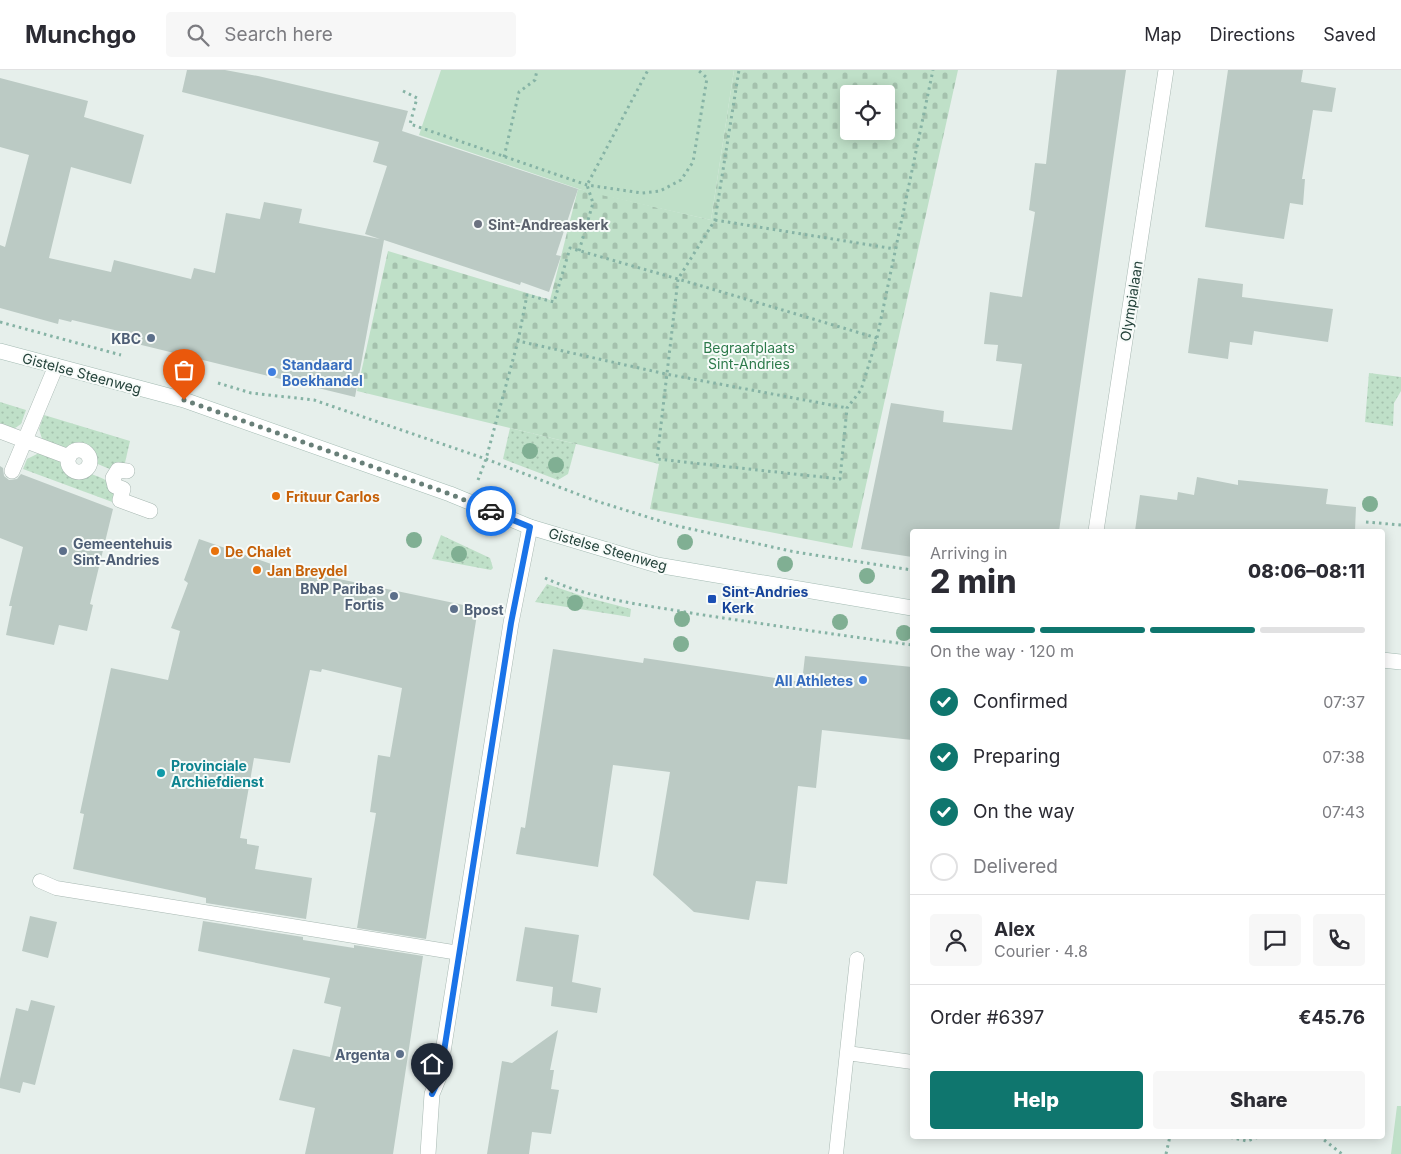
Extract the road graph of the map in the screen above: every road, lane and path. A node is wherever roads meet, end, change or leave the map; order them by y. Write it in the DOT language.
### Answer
graph roads {
  1 [pos="537,70"];
  2 [pos="648,70"];
  3 [pos="698,70"];
  4 [pos="739,70"];
  5 [pos="933,70"];
  6 [pos="1166,70"];
  7 [pos="403,91"];
  8 [pos="504,157"];
  9 [pos="587,185"];
  10 [pos="715,220"];
  11 [pos="895,249"];
  12 [pos="579,251"];
  13 [pos="678,279"];
  14 [pos="0,322"];
  15 [pos="876,338"];
  16 [pos="518,340"];
  17 [pos="0,351"];
  18 [pos="129,357"];
  19 [pos="56,366"];
  20 [pos="666,374"];
  21 [pos="210,381"];
  22 [pos="847,408"];
  23 [pos="0,431"];
  24 [pos="25,440"];
  25 [pos="486,459"];
  26 [pos="12,471"];
  27 [pos="450,494"];
  28 [pos="150,511"];
  29 [pos="1366,522"];
  30 [pos="1401,526"];
  31 [pos="530,527"];
  32 [pos="1096,529"];
  33 [pos="522,567"];
  34 [pos="910,570"];
  35 [pos="910,608"];
  36 [pos="910,645"];
  37 [pos="1385,660"];
  38 [pos="1401,662"];
  39 [pos="40,881"];
  40 [pos="459,953"];
  41 [pos="857,959"];
  42 [pos="847,1053"];
  43 [pos="910,1062"];
  44 [pos="1169,1139"];
  45 [pos="1238,1139"];
  46 [pos="1253,1139"];
  47 [pos="1323,1139"];
  48 [pos="428,1154"];
  49 [pos="836,1154"];
  50 [pos="1166,1154"];
  51 [pos="1342,1154"];
  1 -- 8 [label="path"];
  2 -- 9 [label="path"];
  3 -- 9 [label="path"];
  4 -- 10 [label="path"];
  5 -- 11 [label="path"];
  6 -- 32 [label="street, Olympialaan"];
  7 -- 8 [label="path"];
  8 -- 9 [label="path"];
  9 -- 12 [label="path"];
  10 -- 11 [label="path"];
  10 -- 13 [label="path"];
  11 -- 15 [label="path"];
  12 -- 13 [label="path"];
  12 -- 16 [label="path"];
  13 -- 15 [label="path"];
  13 -- 20 [label="path"];
  14 -- 18 [label="path"];
  15 -- 22 [label="path"];
  16 -- 20 [label="path"];
  16 -- 25 [label="path"];
  17 -- 19 [label="street, Gistelse Steenweg"];
  19 -- 24 [label="street"];
  19 -- 27 [label="street, Gistelse Steenweg"];
  20 -- 22 [label="path"];
  20 -- 22 [label="path"];
  21 -- 25 [label="path"];
  23 -- 24 [label="street"];
  24 -- 26 [label="street"];
  24 -- 28 [label="street"];
  25 -- 27 [label="path"];
  25 -- 34 [label="path"];
  27 -- 31 [label="street, Gistelse Steenweg"];
  29 -- 30 [label="path"];
  31 -- 33 [label="street"];
  31 -- 35 [label="street, Gistelse Steenweg"];
  33 -- 36 [label="path"];
  33 -- 40 [label="street"];
  37 -- 38 [label="street"];
  39 -- 40 [label="lane"];
  40 -- 48 [label="street"];
  41 -- 42 [label="lane"];
  42 -- 43 [label="lane"];
  42 -- 49 [label="lane"];
  44 -- 50 [label="path"];
  45 -- 46 [label="path"];
  47 -- 51 [label="path"];
}
